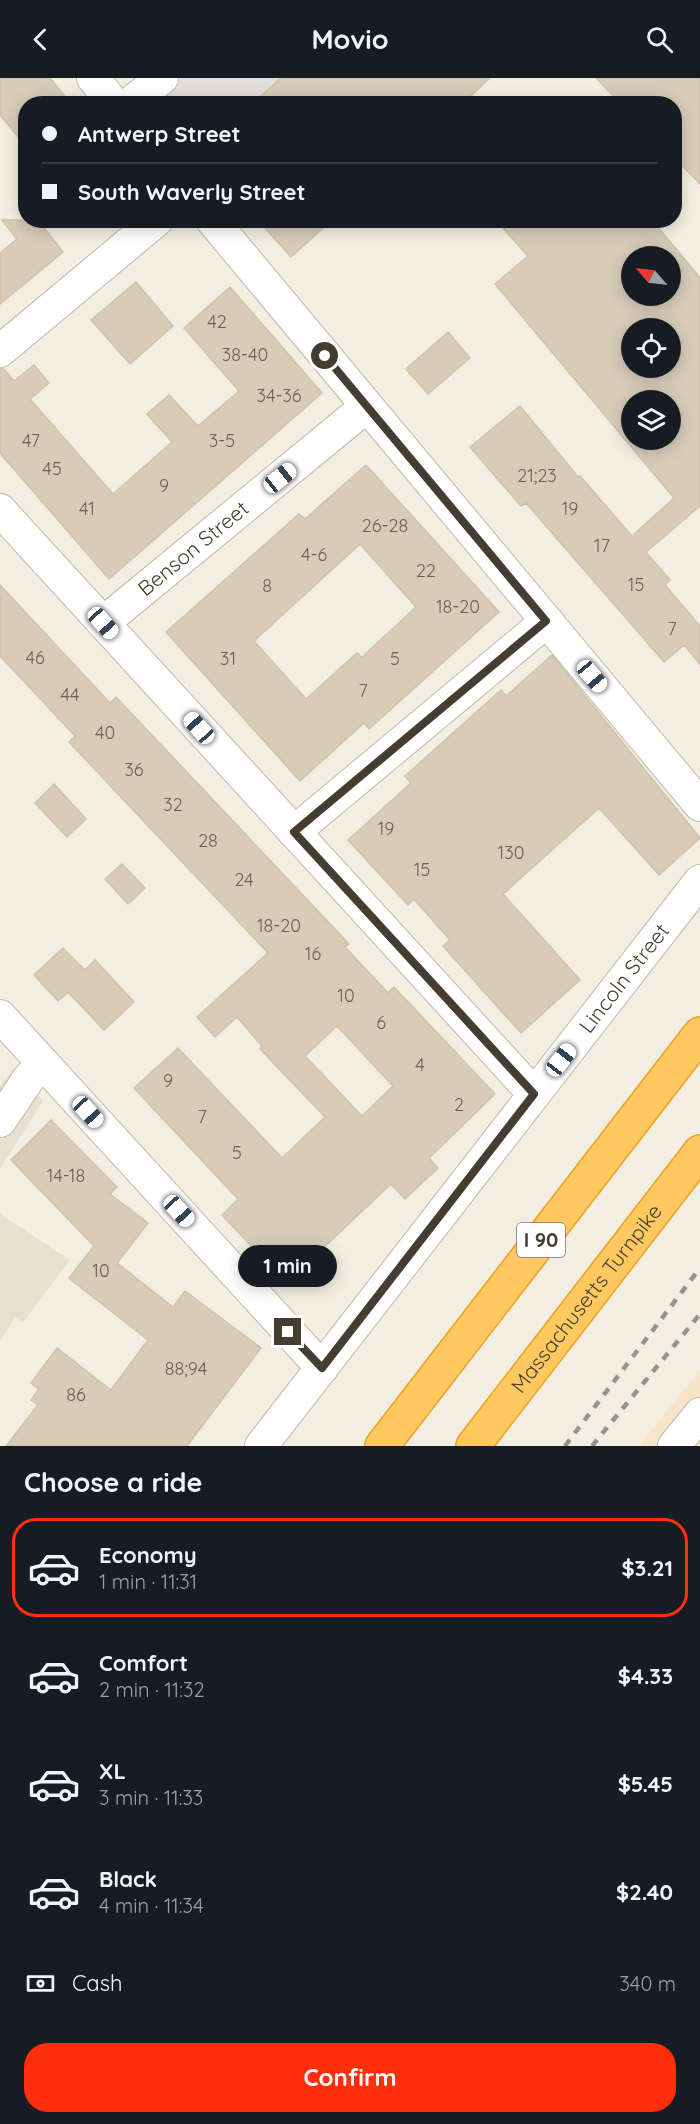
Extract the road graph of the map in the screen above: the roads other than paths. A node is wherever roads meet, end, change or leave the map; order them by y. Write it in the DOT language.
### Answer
graph roads {
  1 [pos="93,78"];
  2 [pos="162,78"];
  3 [pos="108,96"];
  4 [pos="139,96"];
  5 [pos="147,228"];
  6 [pos="219,228"];
  7 [pos="0,351"];
  8 [pos="367,406"];
  9 [pos="0,510"];
  10 [pos="546,621"];
  11 [pos="103,623"];
  12 [pos="700,805"];
  13 [pos="294,832"];
  14 [pos="700,881"];
  15 [pos="0,1016"];
  16 [pos="700,1034"];
  17 [pos="43,1063"];
  18 [pos="534,1094"];
  19 [pos="0,1121"];
  20 [pos="700,1152"];
  21 [pos="322,1368"];
  22 [pos="700,1414"];
  23 [pos="261,1446"];
  24 [pos="382,1446"];
  25 [pos="473,1446"];
  26 [pos="674,1446"];
  1 -- 3 [label="street"];
  2 -- 4 [label="street"];
  5 -- 7 [label="street"];
  6 -- 8 [label="street"];
  8 -- 10 [label="street"];
  8 -- 11 [label="street, Benson Street"];
  9 -- 11 [label="street"];
  10 -- 12 [label="street"];
  10 -- 13 [label="street"];
  11 -- 13 [label="street"];
  13 -- 18 [label="street"];
  14 -- 18 [label="street, Lincoln Street"];
  15 -- 17 [label="street"];
  16 -- 24 [label="highway, I 90"];
  17 -- 19 [label="street"];
  17 -- 21 [label="street"];
  18 -- 21 [label="street, Lincoln Street"];
  20 -- 25 [label="highway, Massachusetts Turnpike"];
  21 -- 23 [label="street, Lincoln Street"];
  22 -- 26 [label="street"];
}
